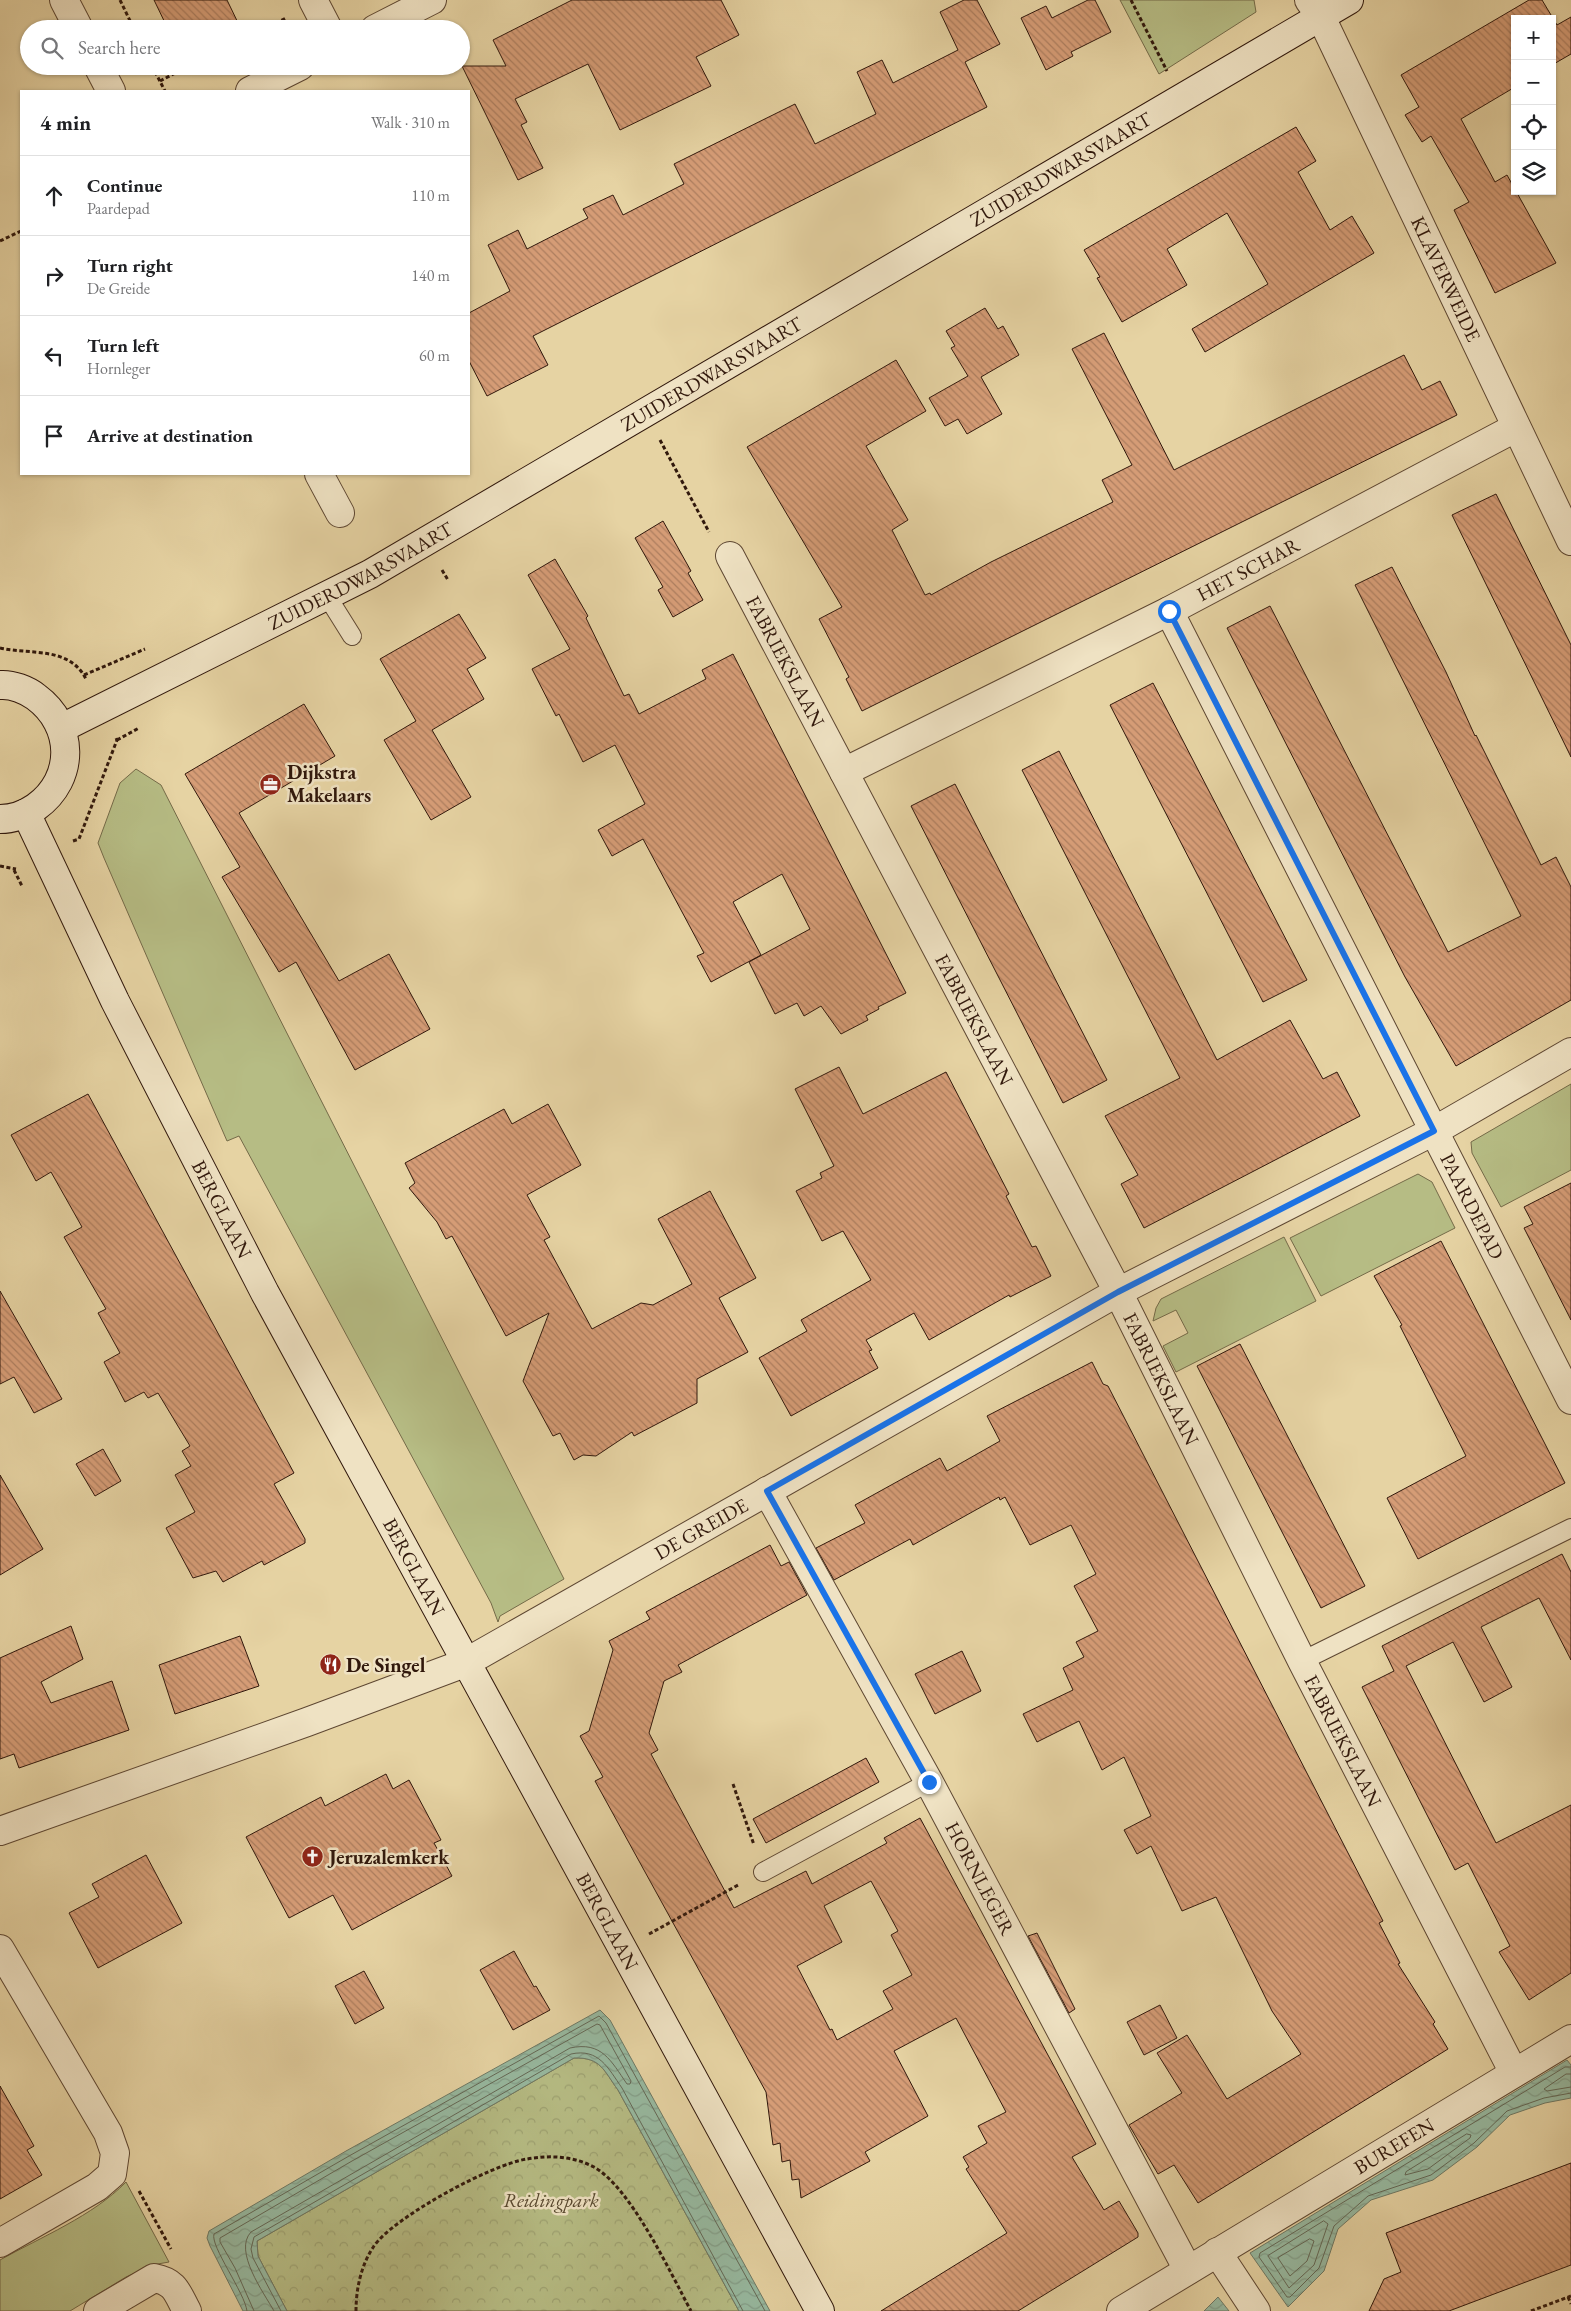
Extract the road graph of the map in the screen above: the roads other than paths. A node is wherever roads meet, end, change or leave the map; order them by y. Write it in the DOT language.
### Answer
graph roads {
  1 [pos="313,0"];
  2 [pos="432,0"];
  3 [pos="1349,0"];
  4 [pos="66,1"];
  5 [pos="1315,9"];
  6 [pos="75,20"];
  7 [pos="323,20"];
  8 [pos="393,20"];
  9 [pos="103,75"];
  10 [pos="282,75"];
  11 [pos="110,90"];
  12 [pos="252,90"];
  13 [pos="1516,428"];
  14 [pos="320,475"];
  15 [pos="340,513"];
  16 [pos="1571,541"];
  17 [pos="730,556"];
  18 [pos="327,596"];
  19 [pos="1169,611"];
  20 [pos="352,636"];
  21 [pos="0,685"];
  22 [pos="62,728"];
  23 [pos="844,772"];
  24 [pos="13,816"];
  25 [pos="1571,1052"];
  26 [pos="1434,1131"];
  27 [pos="1118,1292"];
  28 [pos="1571,1400"];
  29 [pos="767,1491"];
  30 [pos="1571,1528"];
  31 [pos="1302,1661"];
  32 [pos="465,1663"];
  33 [pos="929,1782"];
  34 [pos="3,1824"];
  35 [pos="763,1872"];
  36 [pos="0,1949"];
  37 [pos="1571,2039"];
  38 [pos="1514,2072"];
  39 [pos="0,2243"];
  40 [pos="1217,2252"];
  41 [pos="1188,2270"];
  42 [pos="98,2311"];
  43 [pos="187,2311"];
  44 [pos="820,2311"];
  45 [pos="1121,2311"];
  46 [pos="1256,2311"];
  1 -- 7 [label="street"];
  2 -- 8 [label="street"];
  3 -- 5 [label="street, ZUIDERDWARSVAART"];
  4 -- 6 [label="street"];
  5 -- 13 [label="street, KLAVERWEIDE"];
  5 -- 18 [label="street, ZUIDERDWARSVAART"];
  9 -- 11 [label="street"];
  10 -- 12 [label="street"];
  13 -- 16 [label="street, KLAVERWEIDE"];
  13 -- 19 [label="street, HET SCHAR"];
  14 -- 15 [label="street"];
  17 -- 23 [label="street, FABRIEKSLAAN"];
  18 -- 20 [label="lane"];
  18 -- 22 [label="street, ZUIDERDWARSVAART"];
  19 -- 23 [label="street, HET SCHAR"];
  19 -- 26 [label="street, PAARDEPAD"];
  21 -- 22 [label="street"];
  22 -- 24 [label="street"];
  23 -- 27 [label="street, FABRIEKSLAAN"];
  24 -- 32 [label="street, BERGLAAN"];
  25 -- 26 [label="street, DE GREIDE"];
  26 -- 27 [label="street, DE GREIDE"];
  26 -- 28 [label="street, PAARDEPAD"];
  27 -- 29 [label="street, DE GREIDE"];
  27 -- 31 [label="street, FABRIEKSLAAN"];
  29 -- 32 [label="street, DE GREIDE"];
  29 -- 33 [label="street, HORNLEGER"];
  30 -- 31 [label="lane"];
  31 -- 38 [label="street, FABRIEKSLAAN"];
  32 -- 34 [label="street"];
  32 -- 44 [label="street, BERGLAAN"];
  33 -- 35 [label="lane"];
  33 -- 41 [label="street, HORNLEGER"];
  36 -- 39 [label="street"];
  37 -- 38 [label="street, BUREFEN"];
  38 -- 40 [label="street, BUREFEN"];
  40 -- 41 [label="street, BUREFEN"];
  40 -- 46 [label="street"];
  41 -- 45 [label="street, BUREFEN"];
  42 -- 43 [label="street"];
}
